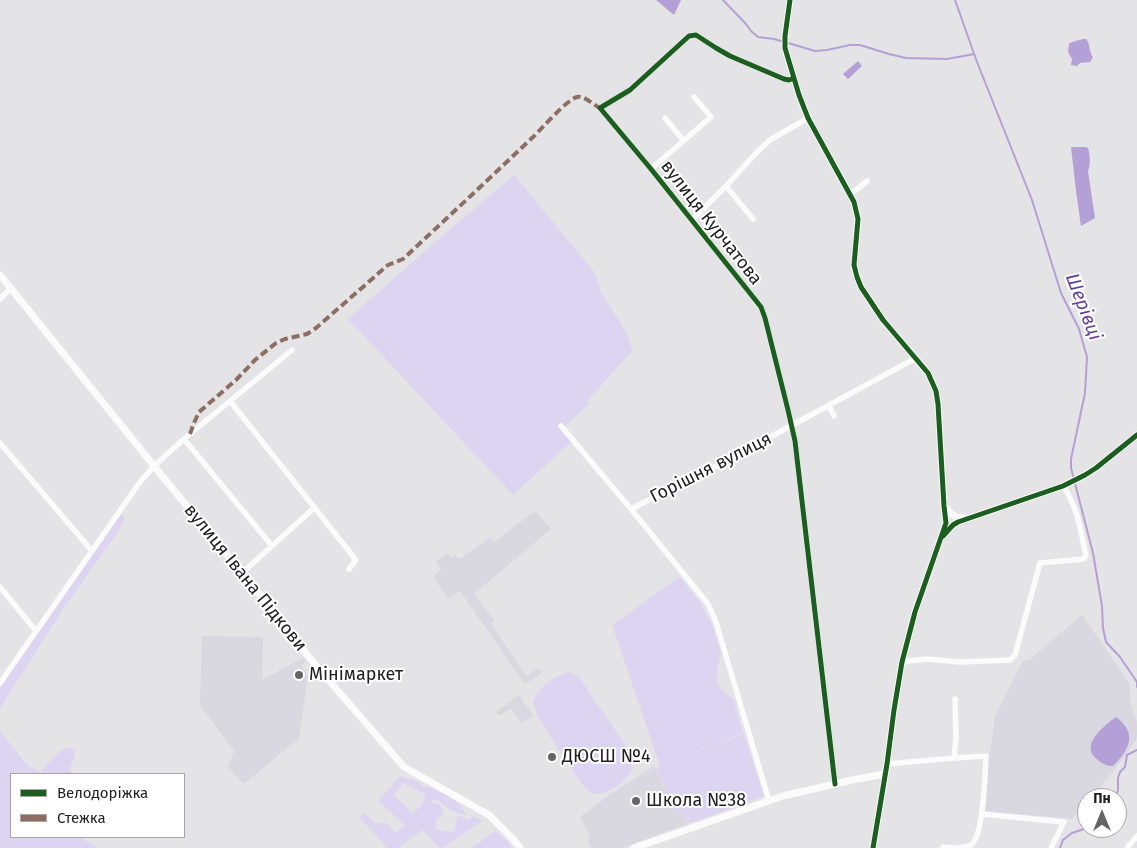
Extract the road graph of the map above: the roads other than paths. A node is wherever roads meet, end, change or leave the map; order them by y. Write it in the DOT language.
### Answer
graph roads {
  1 [pos="790,0"];
  2 [pos="794,78"];
  3 [pos="694,97"];
  4 [pos="665,118"];
  5 [pos="808,118"];
  6 [pos="684,141"];
  7 [pos="651,169"];
  8 [pos="867,181"];
  9 [pos="726,186"];
  10 [pos="850,193"];
  11 [pos="692,220"];
  12 [pos="753,220"];
  13 [pos="0,275"];
  14 [pos="11,288"];
  15 [pos="0,299"];
  16 [pos="292,350"];
  17 [pos="916,358"];
  18 [pos="230,401"];
  19 [pos="829,406"];
  20 [pos="834,416"];
  21 [pos="561,426"];
  22 [pos="791,426"];
  23 [pos="1137,435"];
  24 [pos="184,439"];
  25 [pos="0,443"];
  26 [pos="154,466"];
  27 [pos="1064,486"];
  28 [pos="944,506"];
  29 [pos="314,508"];
  30 [pos="631,509"];
  31 [pos="967,519"];
  32 [pos="942,538"];
  33 [pos="272,546"];
  34 [pos="92,551"];
  35 [pos="349,569"];
  36 [pos="242,573"];
  37 [pos="0,588"];
  38 [pos="36,631"];
  39 [pos="902,662"];
  40 [pos="0,683"];
  41 [pos="955,699"];
  42 [pos="954,758"];
  43 [pos="887,764"];
  44 [pos="885,774"];
  45 [pos="835,784"];
  46 [pos="769,801"];
  47 [pos="982,814"];
  48 [pos="1137,836"];
  49 [pos="520,848"];
  50 [pos="634,848"];
  51 [pos="873,848"];
  52 [pos="943,848"];
  53 [pos="1051,848"];
  54 [pos="1127,848"];
  1 -- 2 [label="street"];
  2 -- 5 [label="street"];
  2 -- 7 [label="street, вулиця Курчатова"];
  3 -- 6 [label="street"];
  4 -- 6 [label="street"];
  5 -- 9 [label="street"];
  5 -- 10 [label="street"];
  6 -- 7 [label="street"];
  7 -- 11 [label="street, вулиця Курчатова"];
  8 -- 10 [label="street"];
  9 -- 11 [label="street"];
  9 -- 12 [label="street"];
  10 -- 17 [label="street"];
  11 -- 22 [label="street, вулиця Курчатова"];
  13 -- 14 [label="street, вулиця Івана Підкови"];
  14 -- 15 [label="street"];
  14 -- 26 [label="street, вулиця Івана Підкови"];
  16 -- 18 [label="street"];
  17 -- 19 [label="street, Горішня вулиця"];
  17 -- 28 [label="street"];
  18 -- 24 [label="street"];
  18 -- 29 [label="street"];
  19 -- 20 [label="street"];
  19 -- 22 [label="street, Горішня вулиця"];
  21 -- 30 [label="street"];
  22 -- 30 [label="street, Горішня вулиця"];
  22 -- 45 [label="street, вулиця Курчатова"];
  23 -- 27 [label="street"];
  24 -- 26 [label="street"];
  24 -- 33 [label="street"];
  25 -- 34 [label="street"];
  26 -- 34 [label="street"];
  26 -- 36 [label="street, вулиця Івана Підкови"];
  27 -- 31 [label="street"];
  27 -- 39 [label="street"];
  28 -- 31 [label="street"];
  28 -- 32 [label="street"];
  29 -- 33 [label="street"];
  29 -- 35 [label="street"];
  30 -- 46 [label="street"];
  31 -- 32 [label="street"];
  32 -- 39 [label="street"];
  33 -- 36 [label="street"];
  34 -- 38 [label="street"];
  36 -- 49 [label="street, вулиця Івана Підкови"];
  37 -- 38 [label="street"];
  38 -- 40 [label="street"];
  39 -- 43 [label="street"];
  41 -- 42 [label="street"];
  42 -- 43 [label="street"];
  42 -- 47 [label="street"];
  43 -- 44 [label="street"];
  44 -- 45 [label="street"];
  44 -- 51 [label="street"];
  45 -- 46 [label="street"];
  46 -- 50 [label="street"];
  47 -- 52 [label="street"];
  47 -- 53 [label="street"];
  48 -- 54 [label="street"];
}
